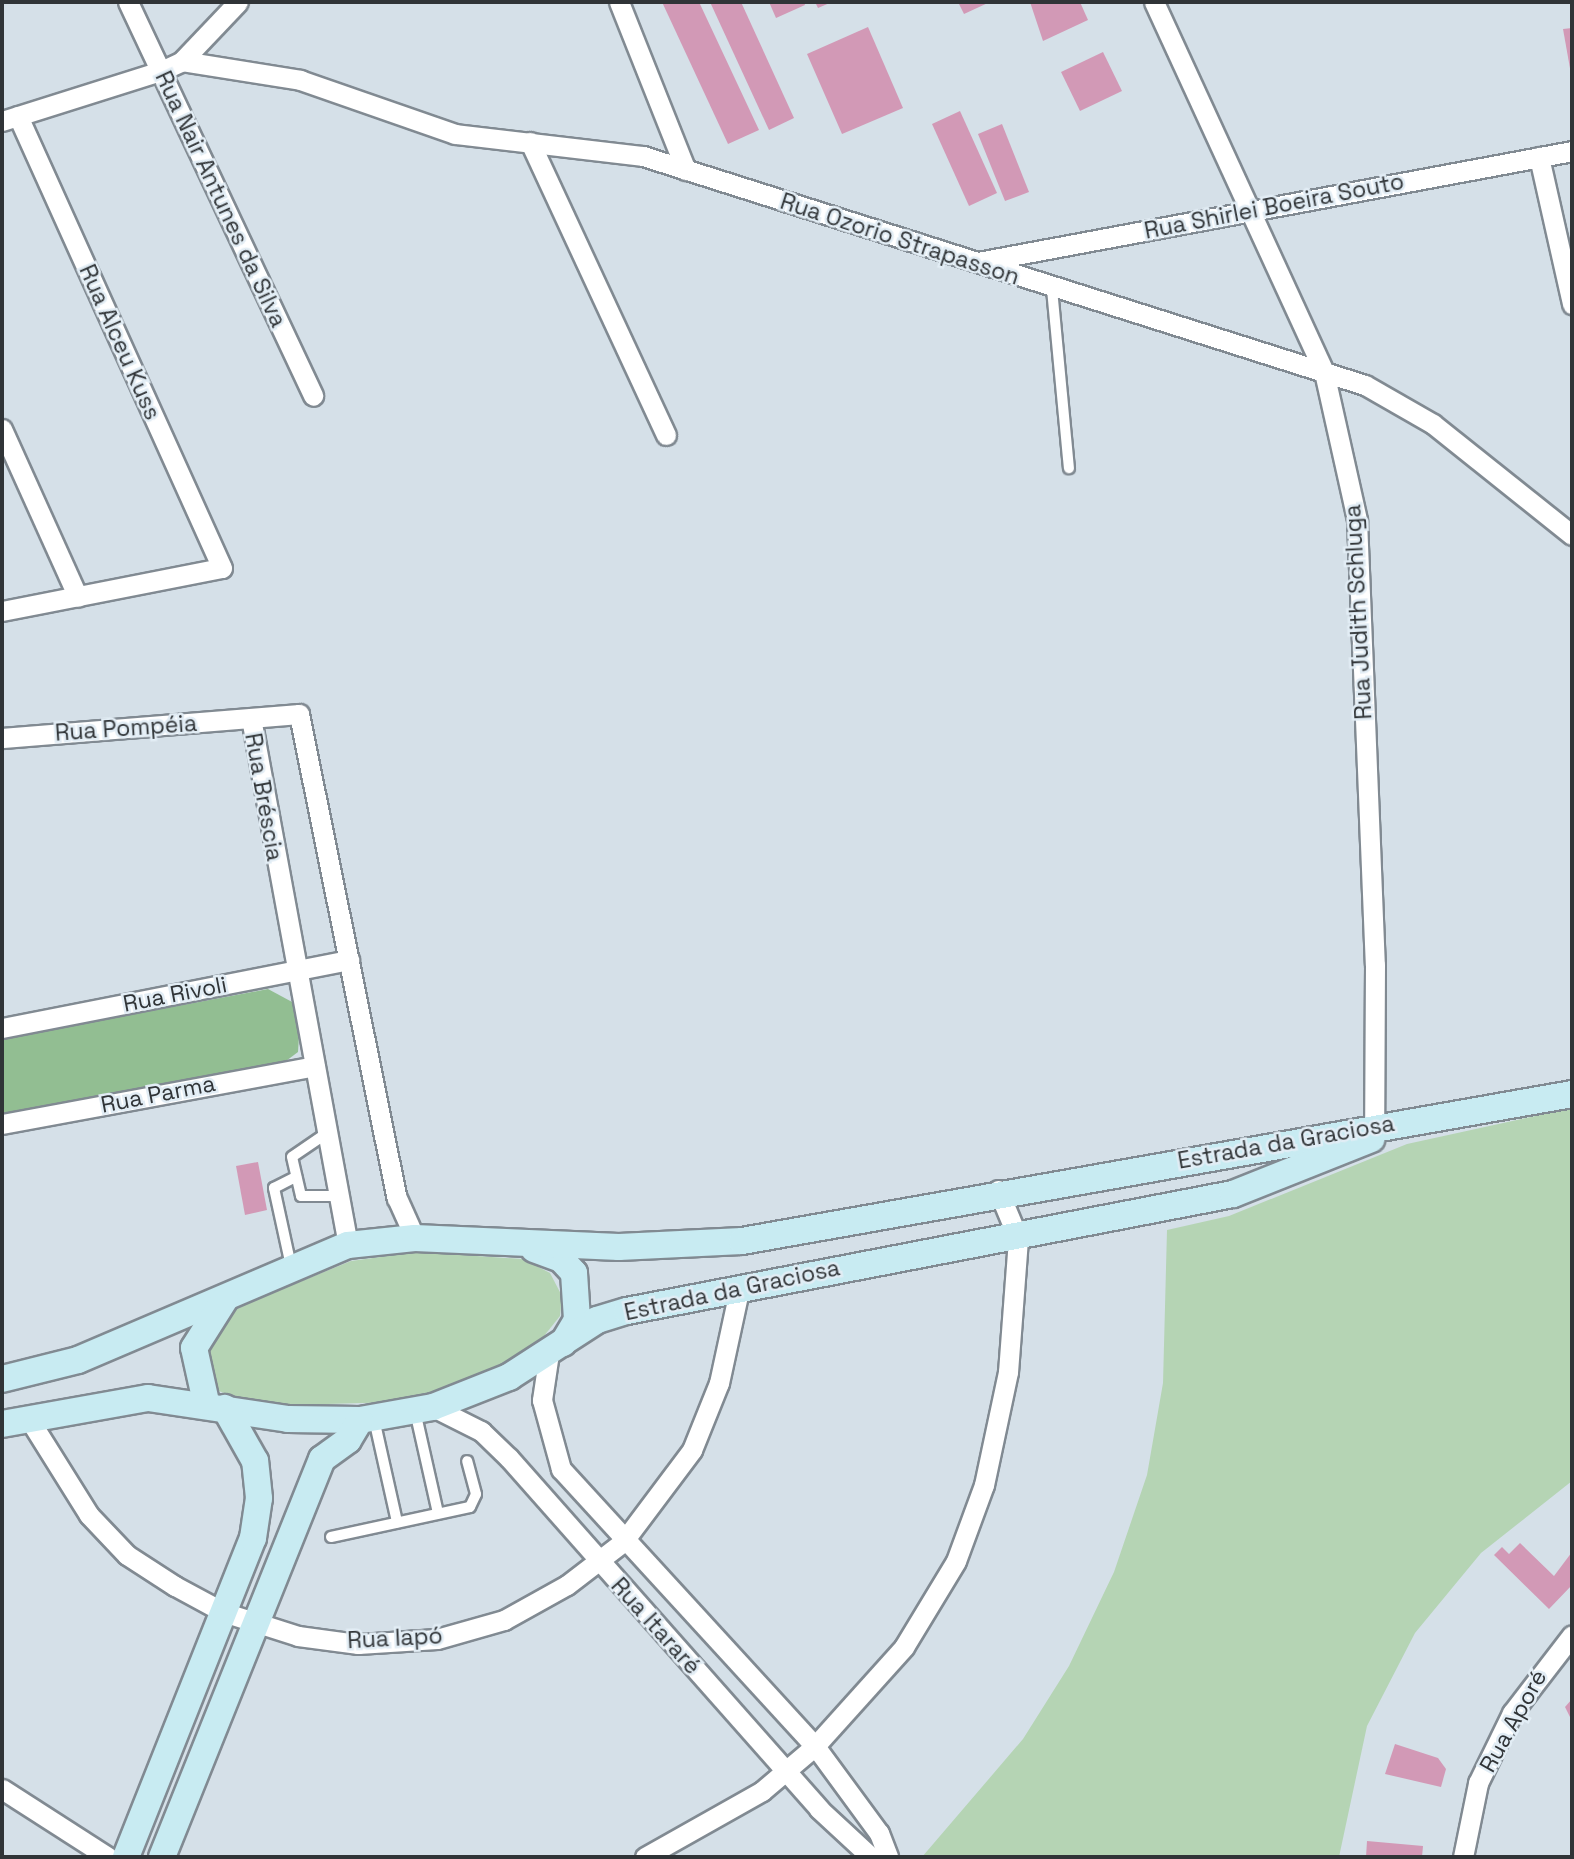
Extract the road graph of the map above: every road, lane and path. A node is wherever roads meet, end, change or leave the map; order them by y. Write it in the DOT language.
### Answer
graph roads {
  1 [pos="128,2"];
  2 [pos="238,2"];
  3 [pos="1154,2"];
  4 [pos="621,4"];
  5 [pos="182,61"];
  6 [pos="161,71"];
  7 [pos="10,118"];
  8 [pos="530,142"];
  9 [pos="1572,151"];
  10 [pos="1539,157"];
  11 [pos="686,170"];
  12 [pos="1252,209"];
  13 [pos="976,262"];
  14 [pos="1052,289"];
  15 [pos="1572,304"];
  16 [pos="1324,372"];
  17 [pos="313,396"];
  18 [pos="2,429"];
  19 [pos="666,435"];
  20 [pos="1069,468"];
  21 [pos="1572,535"];
  22 [pos="78,597"];
  23 [pos="2,611"];
  24 [pos="251,718"];
  25 [pos="2,738"];
  26 [pos="349,960"];
  27 [pos="294,971"];
  28 [pos="2,1028"];
  29 [pos="315,1066"];
  30 [pos="1572,1094"];
  31 [pos="2,1124"];
  32 [pos="1374,1132"];
  33 [pos="327,1133"];
  34 [pos="296,1177"];
  35 [pos="998,1190"];
  36 [pos="339,1196"];
  37 [pos="415,1238"];
  38 [pos="1018,1238"];
  39 [pos="510,1242"];
  40 [pos="348,1245"];
  41 [pos="291,1266"];
  42 [pos="740,1286"];
  43 [pos="228,1295"];
  44 [pos="556,1349"];
  45 [pos="2,1379"];
  46 [pos="215,1405"];
  47 [pos="424,1409"];
  48 [pos="29,1419"];
  49 [pos="367,1419"];
  50 [pos="2,1424"];
  51 [pos="467,1461"];
  52 [pos="439,1513"];
  53 [pos="397,1522"];
  54 [pos="331,1537"];
  55 [pos="623,1542"];
  56 [pos="598,1562"];
  57 [pos="223,1612"];
  58 [pos="253,1619"];
  59 [pos="1572,1635"];
  60 [pos="815,1746"];
  61 [pos="787,1770"];
  62 [pos="2,1788"];
  63 [pos="108,1857"];
  64 [pos="126,1857"];
  65 [pos="162,1857"];
  66 [pos="645,1857"];
  67 [pos="871,1857"];
  68 [pos="888,1857"];
  69 [pos="1463,1857"];
  1 -- 6 [label="street, Rua Nair Antunes da Silva"];
  2 -- 5 [label="street"];
  3 -- 12 [label="street, Rua Judith Schluga"];
  4 -- 11 [label="street"];
  5 -- 6 [label="street"];
  5 -- 8 [label="street, Rua Ozorio Strapasson"];
  6 -- 7 [label="street"];
  6 -- 17 [label="street, Rua Nair Antunes da Silva"];
  7 -- 22 [label="street, Rua Alceu Kuss"];
  8 -- 11 [label="street, Rua Ozorio Strapasson"];
  8 -- 19 [label="street"];
  9 -- 10 [label="street, Rua Shirlei Boeira Souto"];
  10 -- 12 [label="street, Rua Shirlei Boeira Souto"];
  10 -- 15 [label="street"];
  11 -- 13 [label="street, Rua Ozorio Strapasson"];
  12 -- 13 [label="street, Rua Shirlei Boeira Souto"];
  12 -- 16 [label="street, Rua Judith Schluga"];
  13 -- 14 [label="street, Rua Ozorio Strapasson"];
  14 -- 16 [label="street, Rua Ozorio Strapasson"];
  14 -- 20 [label="lane"];
  16 -- 21 [label="street, Rua Ozorio Strapasson"];
  16 -- 32 [label="street, Rua Judith Schluga"];
  18 -- 22 [label="street"];
  22 -- 23 [label="street"];
  24 -- 25 [label="street, Rua Pompéia"];
  24 -- 26 [label="street, Rua Bréscia"];
  24 -- 27 [label="street, Rua Bréscia"];
  26 -- 27 [label="street, Rua Rivoli"];
  26 -- 37 [label="street, Rua Bréscia"];
  27 -- 28 [label="street, Rua Rivoli"];
  27 -- 29 [label="street, Rua Bréscia"];
  29 -- 31 [label="street, Rua Parma"];
  29 -- 33 [label="street, Rua Bréscia"];
  30 -- 32 [label="main road, Estrada da Graciosa"];
  32 -- 35 [label="main road, Estrada da Graciosa"];
  32 -- 38 [label="main road, Estrada da Graciosa"];
  33 -- 34 [label="lane"];
  33 -- 36 [label="street, Rua Bréscia"];
  34 -- 36 [label="lane"];
  34 -- 41 [label="lane"];
  35 -- 38 [label="street"];
  35 -- 39 [label="main road, Estrada da Graciosa"];
  36 -- 40 [label="street, Rua Bréscia"];
  37 -- 39 [label="main road, Estrada da Graciosa"];
  37 -- 40 [label="main road, Estrada da Graciosa"];
  38 -- 42 [label="main road, Estrada da Graciosa"];
  38 -- 60 [label="street"];
  39 -- 44 [label="main road"];
  40 -- 41 [label="main road, Estrada da Graciosa"];
  41 -- 43 [label="main road, Estrada da Graciosa"];
  42 -- 44 [label="main road, Estrada da Graciosa"];
  42 -- 55 [label="street, Rua Iapó"];
  43 -- 45 [label="main road, Estrada da Graciosa"];
  43 -- 46 [label="main road"];
  44 -- 47 [label="main road, Estrada da Graciosa"];
  44 -- 55 [label="street, Rua Itararé"];
  46 -- 48 [label="main road, Estrada da Graciosa"];
  46 -- 49 [label="main road, Estrada da Graciosa"];
  46 -- 57 [label="main road"];
  47 -- 49 [label="main road, Estrada da Graciosa"];
  47 -- 52 [label="lane"];
  47 -- 56 [label="street, Rua Itararé"];
  48 -- 50 [label="main road, Estrada da Graciosa"];
  48 -- 57 [label="street, Rua Iapó"];
  49 -- 53 [label="lane"];
  49 -- 58 [label="main road"];
  51 -- 52 [label="lane"];
  52 -- 53 [label="lane"];
  53 -- 54 [label="lane"];
  55 -- 56 [label="street, Rua Iapó"];
  55 -- 60 [label="street, Rua Itararé"];
  56 -- 58 [label="street, Rua Iapó"];
  56 -- 61 [label="street, Rua Itararé"];
  57 -- 58 [label="street, Rua Iapó"];
  57 -- 64 [label="main road"];
  58 -- 65 [label="main road"];
  59 -- 69 [label="street, Rua Aporé"];
  60 -- 61 [label="street"];
  60 -- 68 [label="street, Rua Itararé"];
  61 -- 66 [label="street"];
  61 -- 67 [label="street, Rua Itararé"];
  62 -- 63 [label="street"];
}
